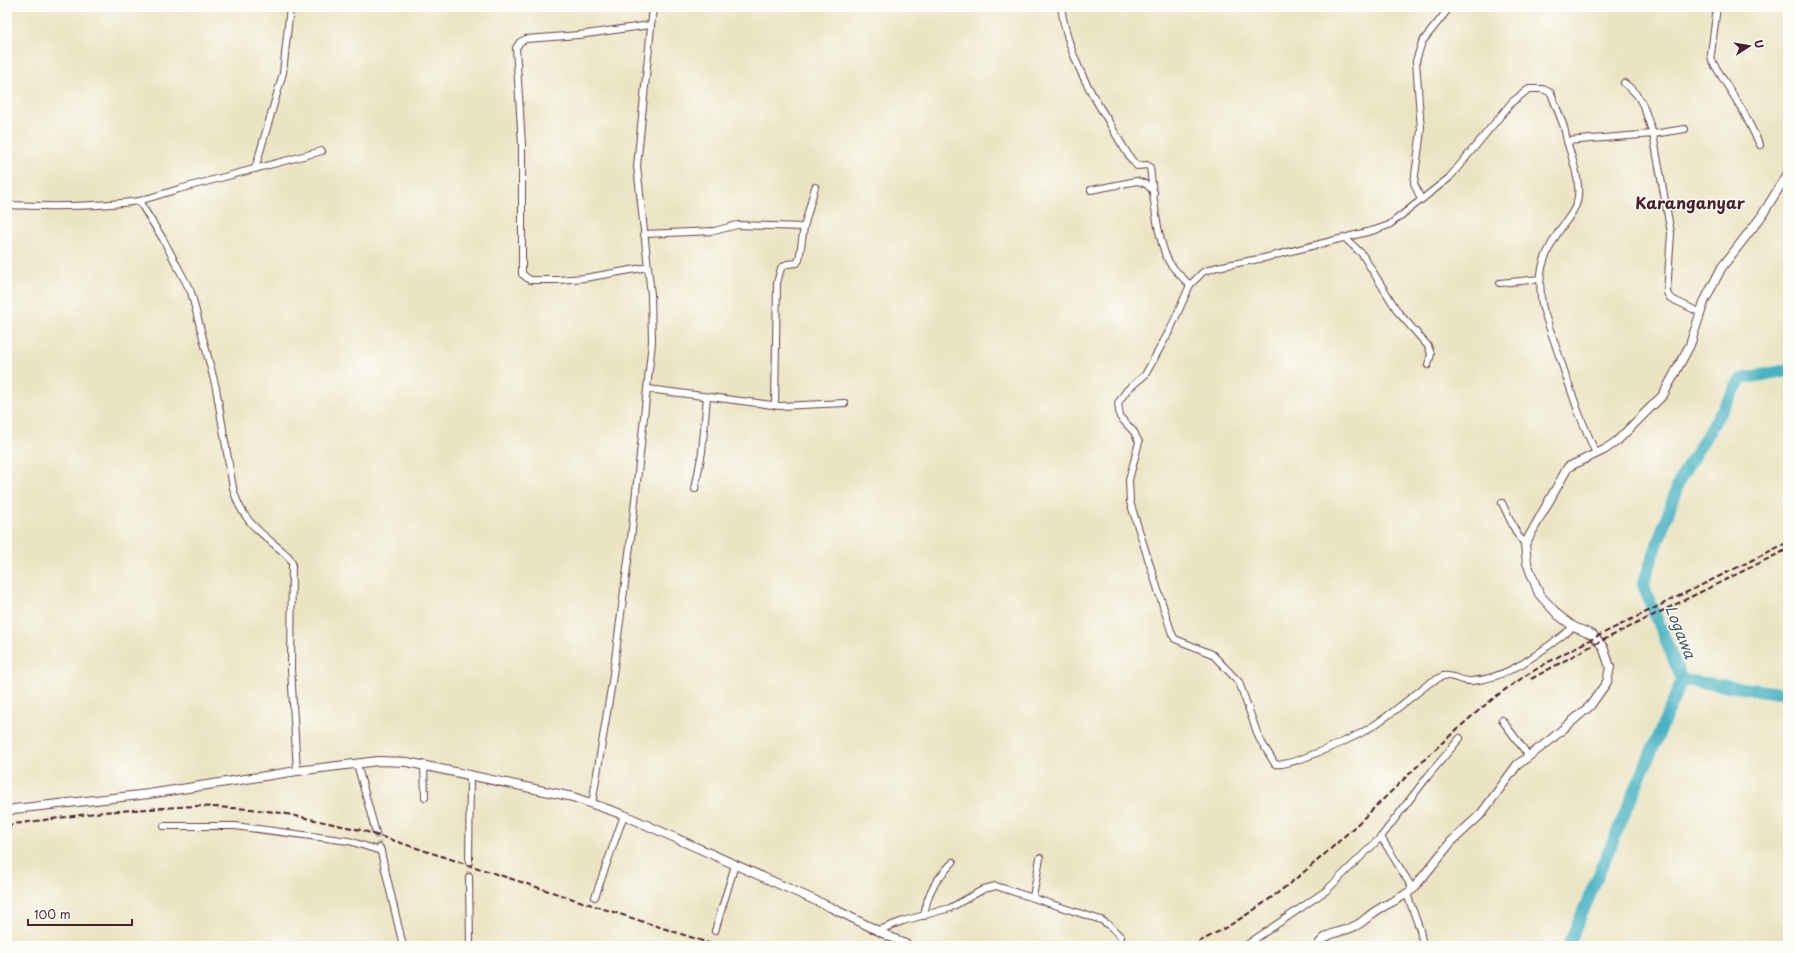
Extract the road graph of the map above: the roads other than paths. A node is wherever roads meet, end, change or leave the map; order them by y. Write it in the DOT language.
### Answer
graph roads {
  1 [pos="290,7"];
  2 [pos="653,7"];
  3 [pos="1061,7"];
  4 [pos="1450,7"];
  5 [pos="1717,7"];
  6 [pos="650,24"];
  7 [pos="1624,83"];
  8 [pos="1685,130"];
  9 [pos="1653,134"];
  10 [pos="1567,141"];
  11 [pos="1760,145"];
  12 [pos="322,151"];
  13 [pos="255,169"];
  14 [pos="1788,173"];
  15 [pos="815,187"];
  16 [pos="1091,190"];
  17 [pos="1154,192"];
  18 [pos="1421,200"];
  19 [pos="139,201"];
  20 [pos="7,205"];
  21 [pos="804,227"];
  22 [pos="644,234"];
  23 [pos="1345,238"];
  24 [pos="648,267"];
  25 [pos="1540,279"];
  26 [pos="1500,284"];
  27 [pos="1190,285"];
  28 [pos="1698,312"];
  29 [pos="1428,365"];
  30 [pos="648,389"];
  31 [pos="706,396"];
  32 [pos="845,403"];
  33 [pos="775,405"];
  34 [pos="1594,449"];
  35 [pos="695,489"];
  36 [pos="1502,504"];
  37 [pos="1525,544"];
  38 [pos="1574,627"];
  39 [pos="1502,720"];
  40 [pos="1460,738"];
  41 [pos="1528,755"];
  42 [pos="357,764"];
  43 [pos="424,765"];
  44 [pos="297,771"];
  45 [pos="470,774"];
  46 [pos="425,797"];
  47 [pos="592,804"];
  48 [pos="9,810"];
  49 [pos="624,815"];
  50 [pos="164,826"];
  51 [pos="376,833"];
  52 [pos="1381,837"];
  53 [pos="1040,858"];
  54 [pos="469,862"];
  55 [pos="954,862"];
  56 [pos="735,865"];
  57 [pos="469,877"];
  58 [pos="1410,892"];
  59 [pos="595,897"];
  60 [pos="1033,897"];
  61 [pos="924,916"];
  62 [pos="879,930"];
  63 [pos="715,931"];
  64 [pos="1121,937"];
  65 [pos="403,946"];
  66 [pos="470,946"];
  67 [pos="909,946"];
  68 [pos="1245,946"];
  69 [pos="1318,946"];
  70 [pos="1423,946"];
  1 -- 13 [label="street"];
  2 -- 6 [label="street"];
  3 -- 17 [label="street"];
  4 -- 18 [label="street"];
  5 -- 11 [label="street"];
  6 -- 22 [label="street"];
  6 -- 24 [label="street"];
  7 -- 9 [label="street"];
  8 -- 9 [label="street"];
  9 -- 10 [label="street"];
  9 -- 28 [label="street"];
  10 -- 18 [label="street"];
  10 -- 25 [label="street"];
  12 -- 13 [label="street"];
  13 -- 19 [label="street"];
  14 -- 28 [label="street"];
  15 -- 21 [label="street"];
  16 -- 17 [label="street"];
  17 -- 27 [label="street"];
  18 -- 23 [label="street"];
  19 -- 20 [label="street"];
  19 -- 44 [label="street"];
  21 -- 22 [label="street"];
  21 -- 33 [label="street"];
  22 -- 24 [label="street"];
  23 -- 27 [label="street"];
  23 -- 29 [label="street"];
  24 -- 30 [label="street"];
  25 -- 26 [label="street"];
  25 -- 34 [label="street"];
  27 -- 38 [label="street"];
  28 -- 34 [label="street"];
  30 -- 31 [label="street"];
  30 -- 47 [label="street"];
  31 -- 33 [label="street"];
  31 -- 35 [label="street"];
  32 -- 33 [label="street"];
  34 -- 37 [label="street"];
  36 -- 37 [label="street"];
  37 -- 38 [label="street"];
  38 -- 41 [label="street"];
  39 -- 41 [label="street"];
  40 -- 52 [label="street"];
  41 -- 58 [label="street"];
  42 -- 43 [label="street"];
  42 -- 44 [label="street"];
  42 -- 51 [label="street"];
  43 -- 45 [label="street"];
  43 -- 46 [label="street"];
  44 -- 48 [label="street"];
  45 -- 47 [label="street"];
  45 -- 54 [label="street"];
  47 -- 49 [label="street"];
  49 -- 56 [label="street"];
  49 -- 59 [label="street"];
  50 -- 65 [label="street"];
  52 -- 58 [label="street"];
  52 -- 68 [label="street"];
  53 -- 60 [label="street"];
  55 -- 61 [label="street"];
  56 -- 62 [label="street"];
  56 -- 63 [label="street"];
  57 -- 66 [label="street"];
  58 -- 69 [label="street"];
  58 -- 70 [label="street"];
  60 -- 61 [label="street"];
  60 -- 64 [label="street"];
  61 -- 62 [label="street"];
  62 -- 67 [label="street"];
}
